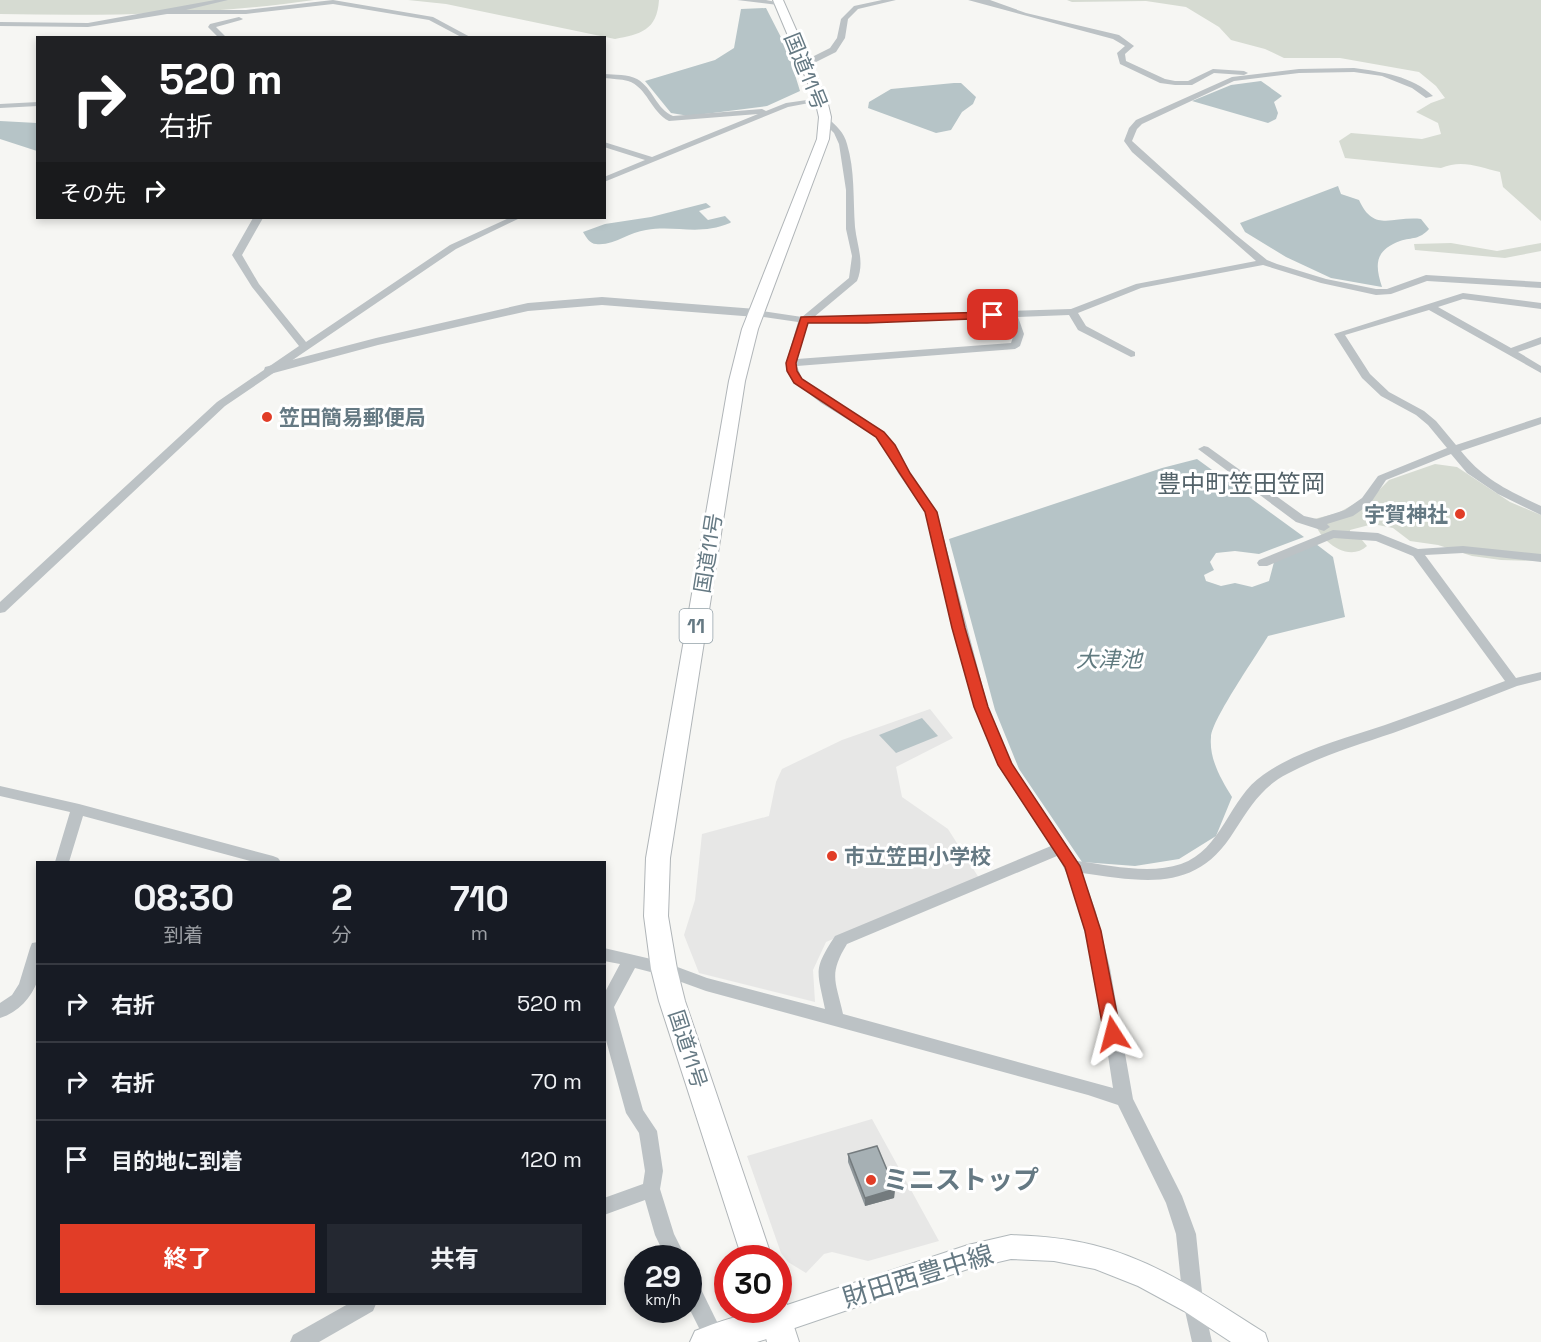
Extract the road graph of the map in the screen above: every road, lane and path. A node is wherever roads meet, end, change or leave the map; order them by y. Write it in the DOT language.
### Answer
graph roads {
  1 [pos="225,0"];
  2 [pos="740,0"];
  3 [pos="893,0"];
  4 [pos="971,0"];
  5 [pos="778,1"];
  6 [pos="260,11"];
  7 [pos="167,12"];
  8 [pos="0,24"];
  9 [pos="222,36"];
  10 [pos="465,36"];
  11 [pos="805,64"];
  12 [pos="1270,74"];
  13 [pos="606,76"];
  14 [pos="1429,96"];
  15 [pos="821,100"];
  16 [pos="36,104"];
  17 [pos="0,106"];
  18 [pos="770,111"];
  19 [pos="825,120"];
  20 [pos="606,145"];
  21 [pos="652,160"];
  22 [pos="606,179"];
  23 [pos="257,219"];
  24 [pos="513,219"];
  25 [pos="1264,262"];
  26 [pos="1541,285"];
  27 [pos="1430,306"];
  28 [pos="1541,306"];
  29 [pos="1072,312"];
  30 [pos="756,313"];
  31 [pos="1012,315"];
  32 [pos="804,320"];
  33 [pos="1541,340"];
  34 [pos="305,346"];
  35 [pos="1510,352"];
  36 [pos="1131,354"];
  37 [pos="791,363"];
  38 [pos="270,370"];
  39 [pos="1541,370"];
  40 [pos="1541,420"];
  41 [pos="1204,449"];
  42 [pos="1452,450"];
  43 [pos="1540,510"];
  44 [pos="1318,523"];
  45 [pos="1333,534"];
  46 [pos="1417,553"];
  47 [pos="1541,558"];
  48 [pos="1263,563"];
  49 [pos="0,609"];
  50 [pos="1541,676"];
  51 [pos="1513,683"];
  52 [pos="0,791"];
  53 [pos="79,809"];
  54 [pos="1059,849"];
  55 [pos="62,861"];
  56 [pos="269,861"];
  57 [pos="1072,866"];
  58 [pos="36,955"];
  59 [pos="606,955"];
  60 [pos="630,961"];
  61 [pos="664,969"];
  62 [pos="0,1011"];
  63 [pos="836,1019"];
  64 [pos="1124,1099"];
  65 [pos="651,1188"];
  66 [pos="606,1206"];
  67 [pos="670,1245"];
  68 [pos="753,1245"];
  69 [pos="1193,1302"];
  70 [pos="364,1305"];
  71 [pos="702,1318"];
  72 [pos="778,1324"];
  73 [pos="711,1340"];
  74 [pos="300,1342"];
  75 [pos="1202,1342"];
  76 [pos="1255,1342"];
  1 -- 7 [label="street"];
  2 -- 5 [label="street"];
  3 -- 11 [label="street"];
  4 -- 12 [label="street"];
  5 -- 11 [label="main road, 国道11号 / 11"];
  6 -- 7 [label="street"];
  6 -- 9 [label="street"];
  6 -- 10 [label="street"];
  7 -- 8 [label="street"];
  11 -- 15 [label="main road, 国道11号 / 11"];
  12 -- 14 [label="street"];
  12 -- 25 [label="street"];
  13 -- 18 [label="street"];
  15 -- 18 [label="street"];
  15 -- 19 [label="main road, 国道11号 / 11"];
  16 -- 17 [label="street"];
  18 -- 21 [label="street"];
  19 -- 30 [label="main road, 国道11号 / 11"];
  19 -- 32 [label="street"];
  20 -- 21 [label="street"];
  21 -- 22 [label="street"];
  23 -- 34 [label="street"];
  24 -- 34 [label="street"];
  25 -- 26 [label="street"];
  25 -- 29 [label="street"];
  27 -- 28 [label="street"];
  27 -- 35 [label="street"];
  27 -- 42 [label="street"];
  29 -- 31 [label="street"];
  29 -- 36 [label="street"];
  30 -- 32 [label="street"];
  30 -- 38 [label="street"];
  30 -- 61 [label="main road, 国道11号 / 11"];
  31 -- 32 [label="street"];
  31 -- 37 [label="street"];
  32 -- 37 [label="street"];
  33 -- 35 [label="street"];
  34 -- 38 [label="street"];
  35 -- 39 [label="street"];
  37 -- 54 [label="street"];
  38 -- 49 [label="street"];
  40 -- 42 [label="street"];
  41 -- 44 [label="street"];
  42 -- 43 [label="street"];
  42 -- 44 [label="street"];
  44 -- 45 [label="street"];
  45 -- 46 [label="street"];
  45 -- 48 [label="street"];
  46 -- 47 [label="street"];
  46 -- 51 [label="street"];
  50 -- 51 [label="street"];
  51 -- 57 [label="street"];
  52 -- 53 [label="street"];
  53 -- 55 [label="street"];
  53 -- 56 [label="street"];
  54 -- 57 [label="street"];
  54 -- 63 [label="street"];
  57 -- 64 [label="street"];
  58 -- 62 [label="street"];
  59 -- 60 [label="street"];
  60 -- 61 [label="street"];
  60 -- 65 [label="street"];
  61 -- 63 [label="street"];
  61 -- 68 [label="main road, 国道11号 / 11"];
  63 -- 64 [label="street"];
  64 -- 69 [label="street"];
  65 -- 66 [label="street"];
  65 -- 67 [label="street"];
  69 -- 72 [label="main road, 財田西豊中線"];
  69 -- 75 [label="street"];
  69 -- 76 [label="main road, 財田西豊中線"];
  70 -- 74 [label="street"];
  71 -- 73 [label="street"];
  72 -- 73 [label="main road"];
}
